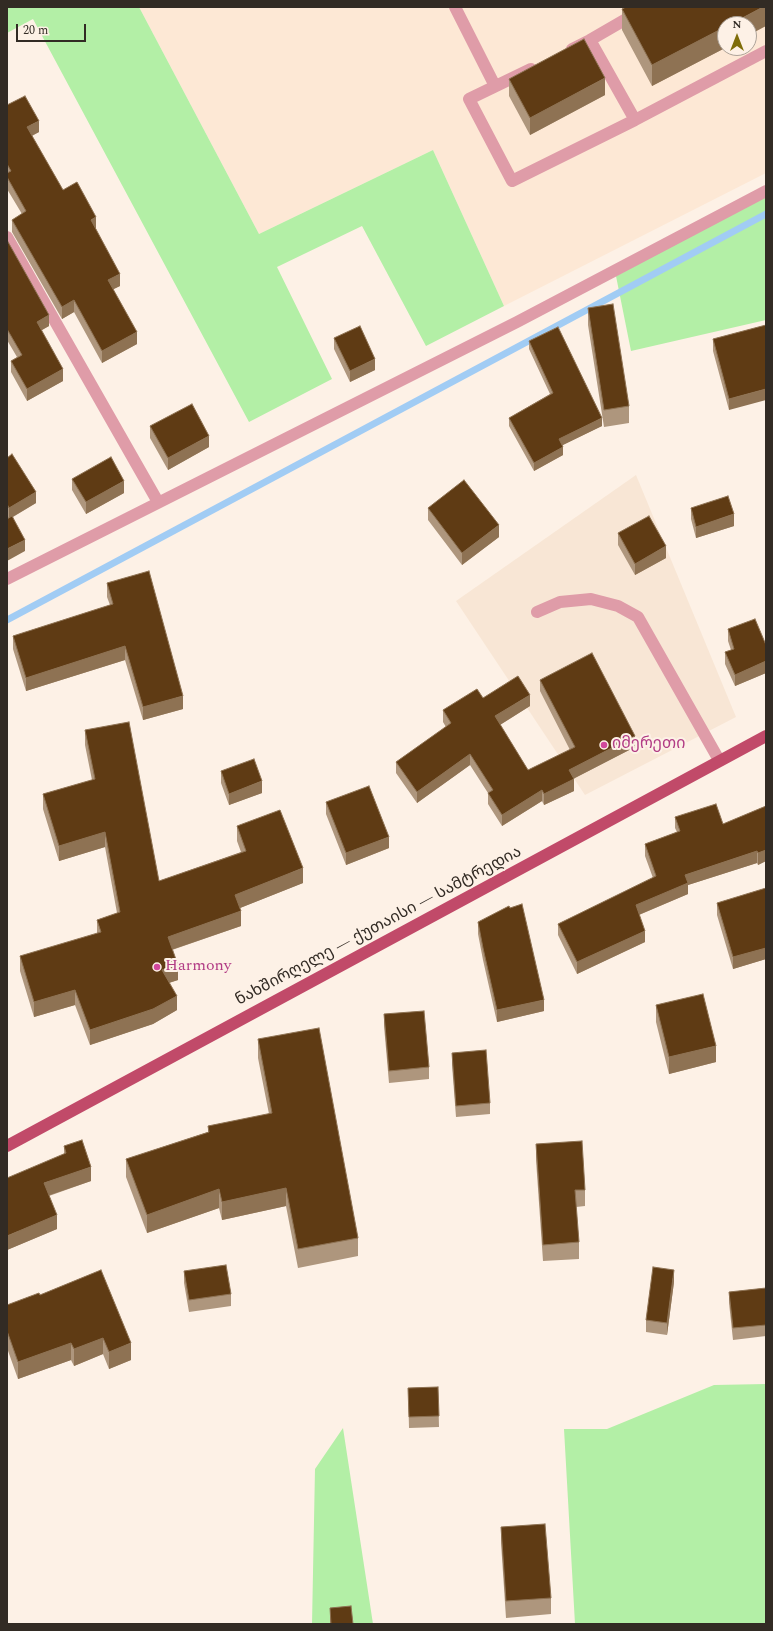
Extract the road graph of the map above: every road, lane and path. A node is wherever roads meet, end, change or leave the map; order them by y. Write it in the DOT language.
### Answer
graph roads {
  1 [pos="454,7"];
  2 [pos="646,7"];
  3 [pos="590,40"];
  4 [pos="766,51"];
  5 [pos="563,53"];
  6 [pos="543,63"];
  7 [pos="495,86"];
  8 [pos="635,120"];
  9 [pos="766,191"];
  10 [pos="7,237"];
  11 [pos="158,502"];
  12 [pos="7,579"];
  13 [pos="536,612"];
  14 [pos="766,736"];
  15 [pos="719,760"];
  16 [pos="7,1146"];
  1 -- 7 [label="street"];
  2 -- 3 [label="street"];
  3 -- 5 [label="street"];
  3 -- 8 [label="street"];
  4 -- 8 [label="street"];
  6 -- 7 [label="street"];
  7 -- 8 [label="street"];
  9 -- 11 [label="street"];
  10 -- 11 [label="street"];
  11 -- 12 [label="street"];
  13 -- 15 [label="street"];
  14 -- 15 [label="main road, ნახშირღელე — ქუთაისი — სამტრედია"];
  15 -- 16 [label="main road, ნახშირღელე — ქუთაისი — სამტრედია"];
}
